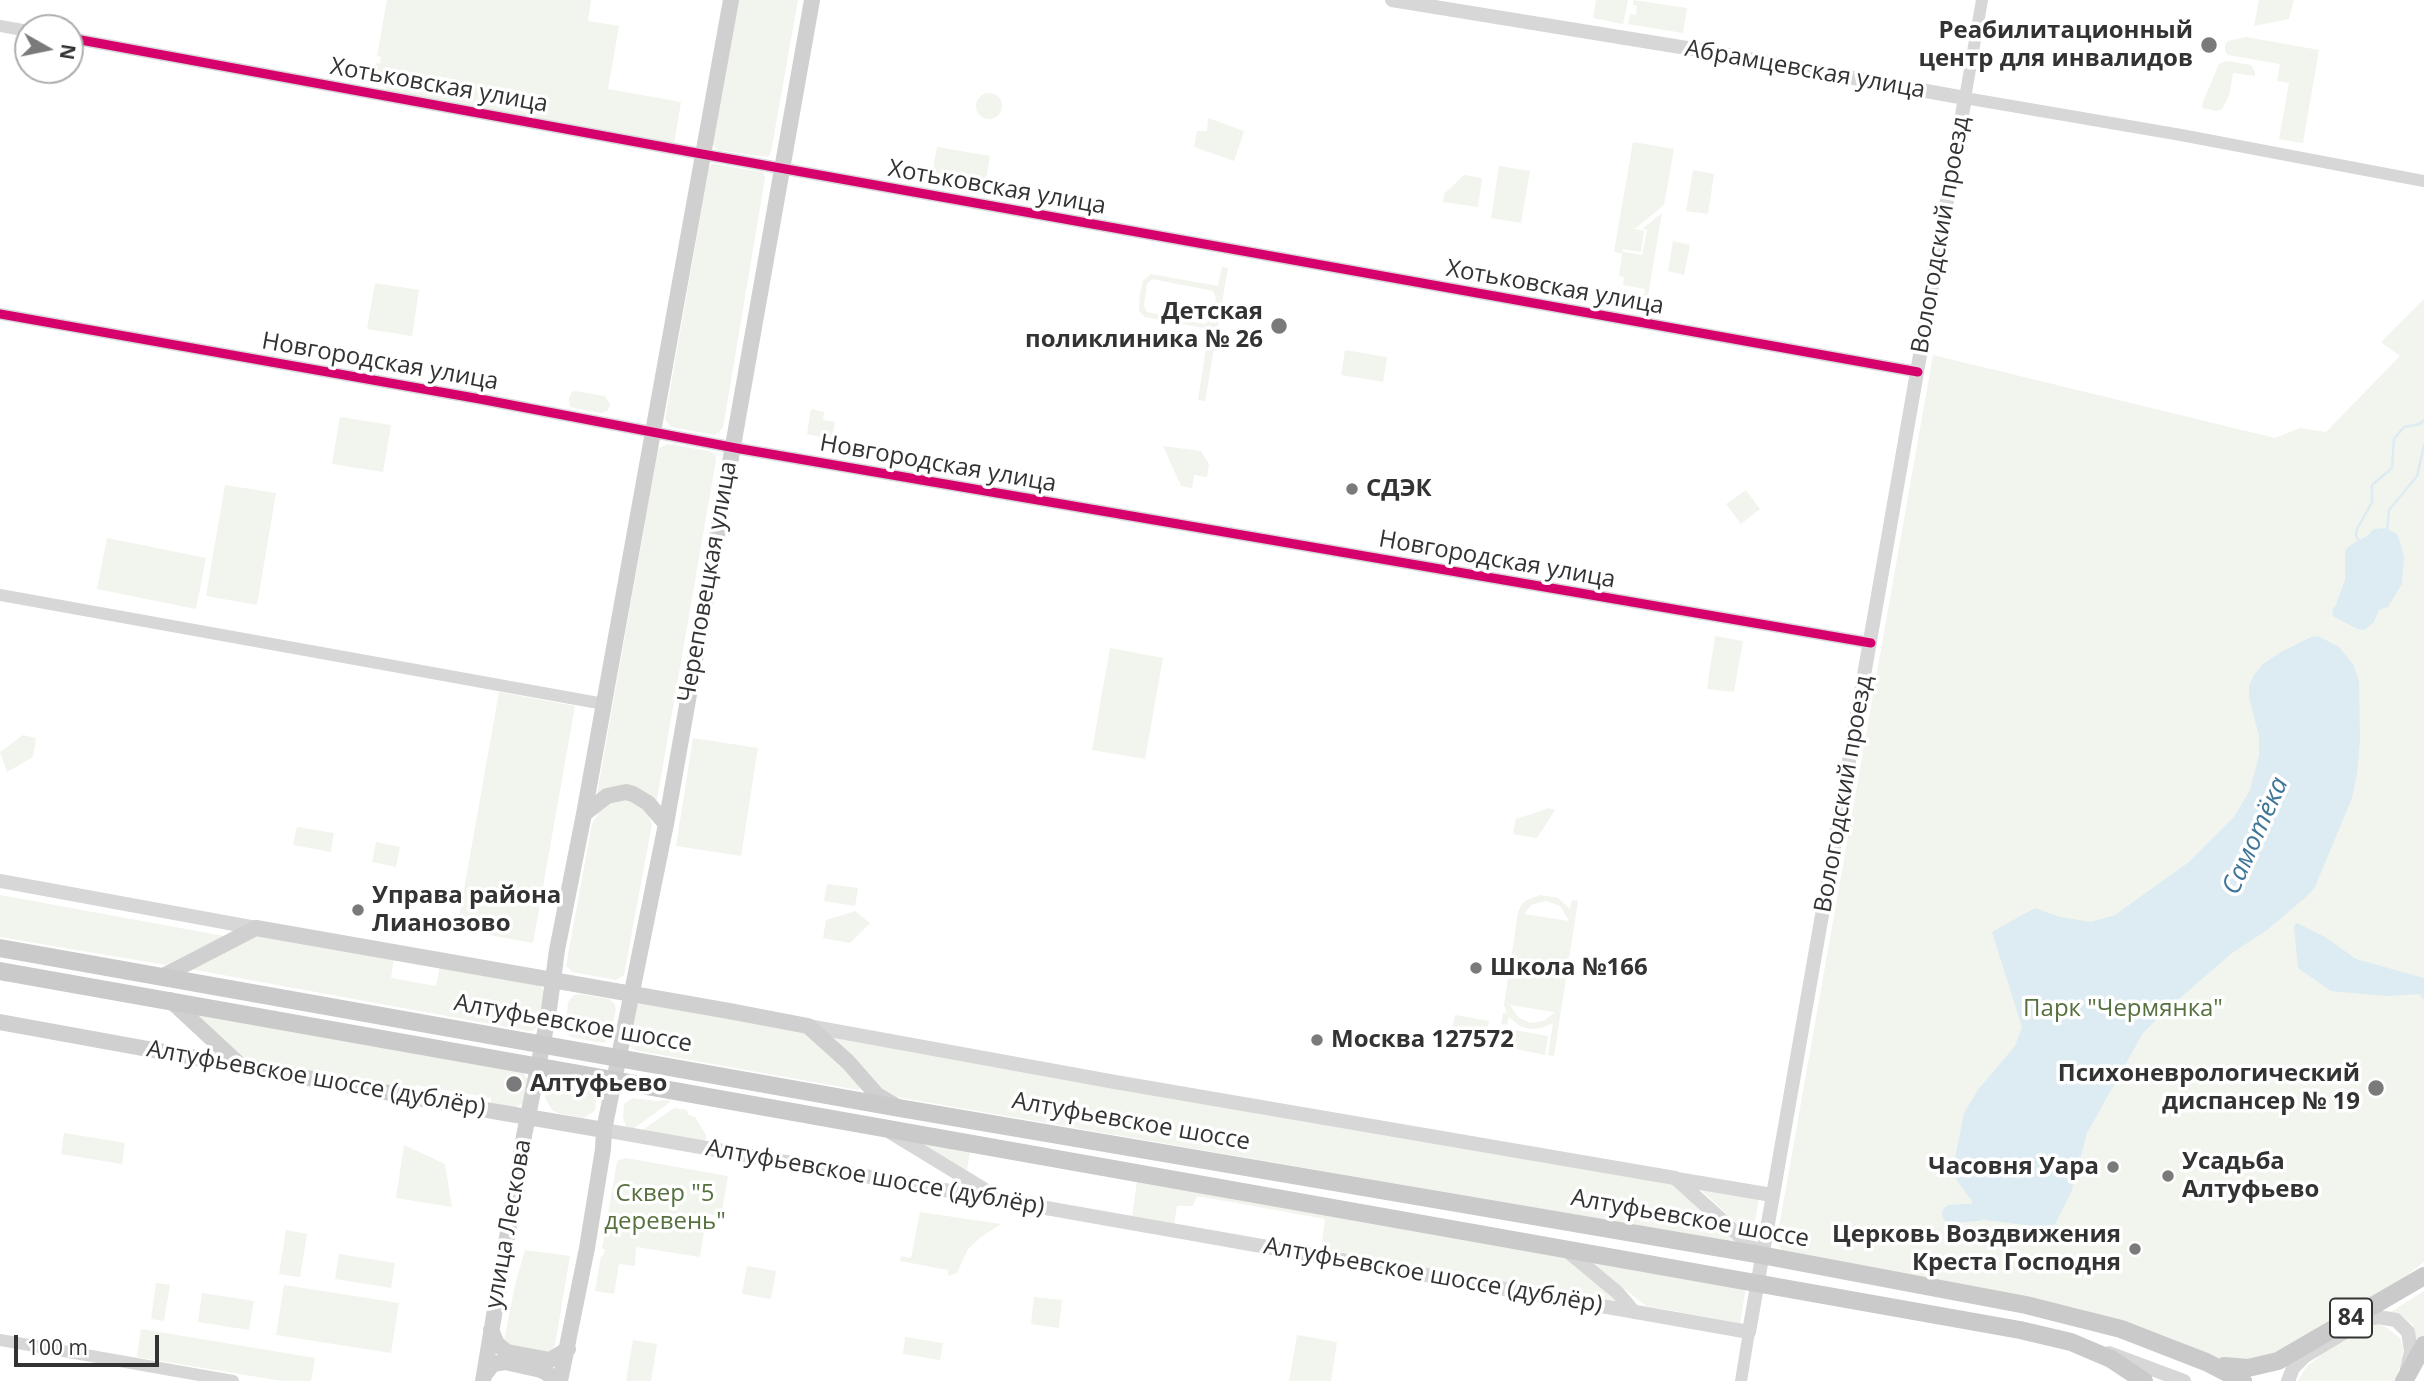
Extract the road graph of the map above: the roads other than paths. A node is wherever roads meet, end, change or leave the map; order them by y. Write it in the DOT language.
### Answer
graph roads {
  1 [pos="731,0"];
  2 [pos="812,0"];
  3 [pos="1392,0"];
  4 [pos="1982,0"];
  5 [pos="84,41"];
  6 [pos="1965,98"];
  7 [pos="702,155"];
  8 [pos="783,169"];
  9 [pos="2424,181"];
  10 [pos="0,314"];
  11 [pos="1918,372"];
  12 [pos="652,433"];
  13 [pos="731,447"];
  14 [pos="0,594"];
  15 [pos="1871,643"];
  16 [pos="604,704"];
  17 [pos="584,814"];
  18 [pos="666,824"];
  19 [pos="0,881"];
  20 [pos="256,928"];
  21 [pos="0,948"];
  22 [pos="0,971"];
  23 [pos="163,976"];
  24 [pos="553,981"];
  25 [pos="631,994"];
  26 [pos="170,1000"];
  27 [pos="0,1022"];
  28 [pos="808,1026"];
  29 [pos="541,1044"];
  30 [pos="617,1058"];
  31 [pos="241,1066"];
  32 [pos="538,1067"];
  33 [pos="613,1080"];
  34 [pos="900,1108"];
  35 [pos="528,1117"];
  36 [pos="882,1128"];
  37 [pos="604,1130"];
  38 [pos="1675,1178"];
  39 [pos="1772,1195"];
  40 [pos="1001,1200"];
  41 [pos="1563,1248"];
  42 [pos="1762,1255"];
  43 [pos="2424,1276"];
  44 [pos="1757,1282"];
  45 [pos="1634,1312"];
  46 [pos="491,1330"];
  47 [pos="1749,1332"];
  48 [pos="0,1340"];
  49 [pos="2071,1342"];
  50 [pos="2424,1345"];
  51 [pos="568,1349"];
  52 [pos="2206,1362"];
  53 [pos="2126,1374"];
  54 [pos="484,1377"];
  55 [pos="233,1381"];
  56 [pos="558,1381"];
  57 [pos="1741,1381"];
  58 [pos="2144,1381"];
  59 [pos="2184,1381"];
  60 [pos="2244,1381"];
  61 [pos="2288,1381"];
  62 [pos="2403,1381"];
  1 -- 7 [label="main road"];
  2 -- 8 [label="main road, Череповецкая улица"];
  3 -- 6 [label="street, Абрамцевская улица"];
  4 -- 6 [label="street, Вологодский проезд"];
  5 -- 7 [label="street, Хотьковская улица"];
  6 -- 9 [label="street, Абрамцевская улица"];
  6 -- 11 [label="street, Вологодский проезд"];
  7 -- 8 [label="street, Хотьковская улица"];
  7 -- 12 [label="main road"];
  8 -- 11 [label="street, Хотьковская улица"];
  8 -- 13 [label="main road, Череповецкая улица"];
  10 -- 12 [label="street, Новгородская улица"];
  11 -- 15 [label="street, Вологодский проезд"];
  12 -- 13 [label="street, Новгородская улица"];
  12 -- 16 [label="main road"];
  13 -- 15 [label="street, Новгородская улица"];
  13 -- 18 [label="main road, Череповецкая улица"];
  14 -- 16 [label="street"];
  15 -- 39 [label="street, Вологодский проезд"];
  16 -- 17 [label="main road"];
  17 -- 18 [label="main road"];
  17 -- 24 [label="main road"];
  18 -- 25 [label="main road, Череповецкая улица"];
  19 -- 20 [label="street"];
  20 -- 23 [label="main road"];
  20 -- 24 [label="main road"];
  21 -- 23 [label="main road, Алтуфьевское шоссе"];
  22 -- 26 [label="main road, Алтуфьевское шоссе"];
  23 -- 29 [label="main road, Алтуфьевское шоссе"];
  24 -- 25 [label="main road"];
  24 -- 29 [label="main road"];
  25 -- 28 [label="main road"];
  25 -- 30 [label="main road, Череповецкая улица"];
  26 -- 31 [label="main road"];
  26 -- 32 [label="main road, Алтуфьевское шоссе"];
  27 -- 31 [label="main road, Алтуфьевское шоссе (дублёр)"];
  28 -- 34 [label="main road"];
  28 -- 38 [label="street"];
  29 -- 30 [label="main road, Алтуфьевское шоссе"];
  29 -- 32 [label="main road"];
  30 -- 33 [label="main road, Череповецкая улица"];
  30 -- 34 [label="main road, Алтуфьевское шоссе"];
  31 -- 35 [label="main road, Алтуфьевское шоссе (дублёр)"];
  32 -- 33 [label="main road, Алтуфьевское шоссе"];
  32 -- 35 [label="main road, улица Лескова"];
  33 -- 36 [label="main road, Алтуфьевское шоссе"];
  33 -- 37 [label="main road"];
  34 -- 42 [label="main road, Алтуфьевское шоссе"];
  35 -- 37 [label="main road, Алтуфьевское шоссе (дублёр)"];
  35 -- 46 [label="main road, улица Лескова"];
  36 -- 40 [label="street"];
  36 -- 41 [label="main road, Алтуфьевское шоссе"];
  37 -- 40 [label="street, Алтуфьевское шоссе (дублёр)"];
  37 -- 51 [label="main road"];
  38 -- 39 [label="street"];
  38 -- 42 [label="street"];
  39 -- 42 [label="street, Вологодский проезд"];
  40 -- 45 [label="street, Алтуфьевское шоссе (дублёр)"];
  41 -- 44 [label="main road, Алтуфьевское шоссе"];
  41 -- 45 [label="street"];
  42 -- 44 [label="street, Вологодский проезд"];
  42 -- 52 [label="main road, Алтуфьевское шоссе"];
  43 -- 52 [label="main road, 84"];
  44 -- 47 [label="street, Вологодский проезд"];
  44 -- 49 [label="main road, Алтуфьевское шоссе"];
  45 -- 47 [label="street, Алтуфьевское шоссе (дублёр)"];
  46 -- 51 [label="main road"];
  46 -- 54 [label="main road, улица Лескова"];
  47 -- 57 [label="street, Вологодский проезд"];
  48 -- 55 [label="street"];
  49 -- 53 [label="main road"];
  49 -- 59 [label="street, Алтуфьевское шоссе"];
  50 -- 62 [label="main road"];
  51 -- 56 [label="main road"];
  52 -- 60 [label="main road, Алтуфьевское шоссе"];
  53 -- 58 [label="main road"];
  54 -- 56 [label="main road"];
  61 -- 62 [label="street"];
}
